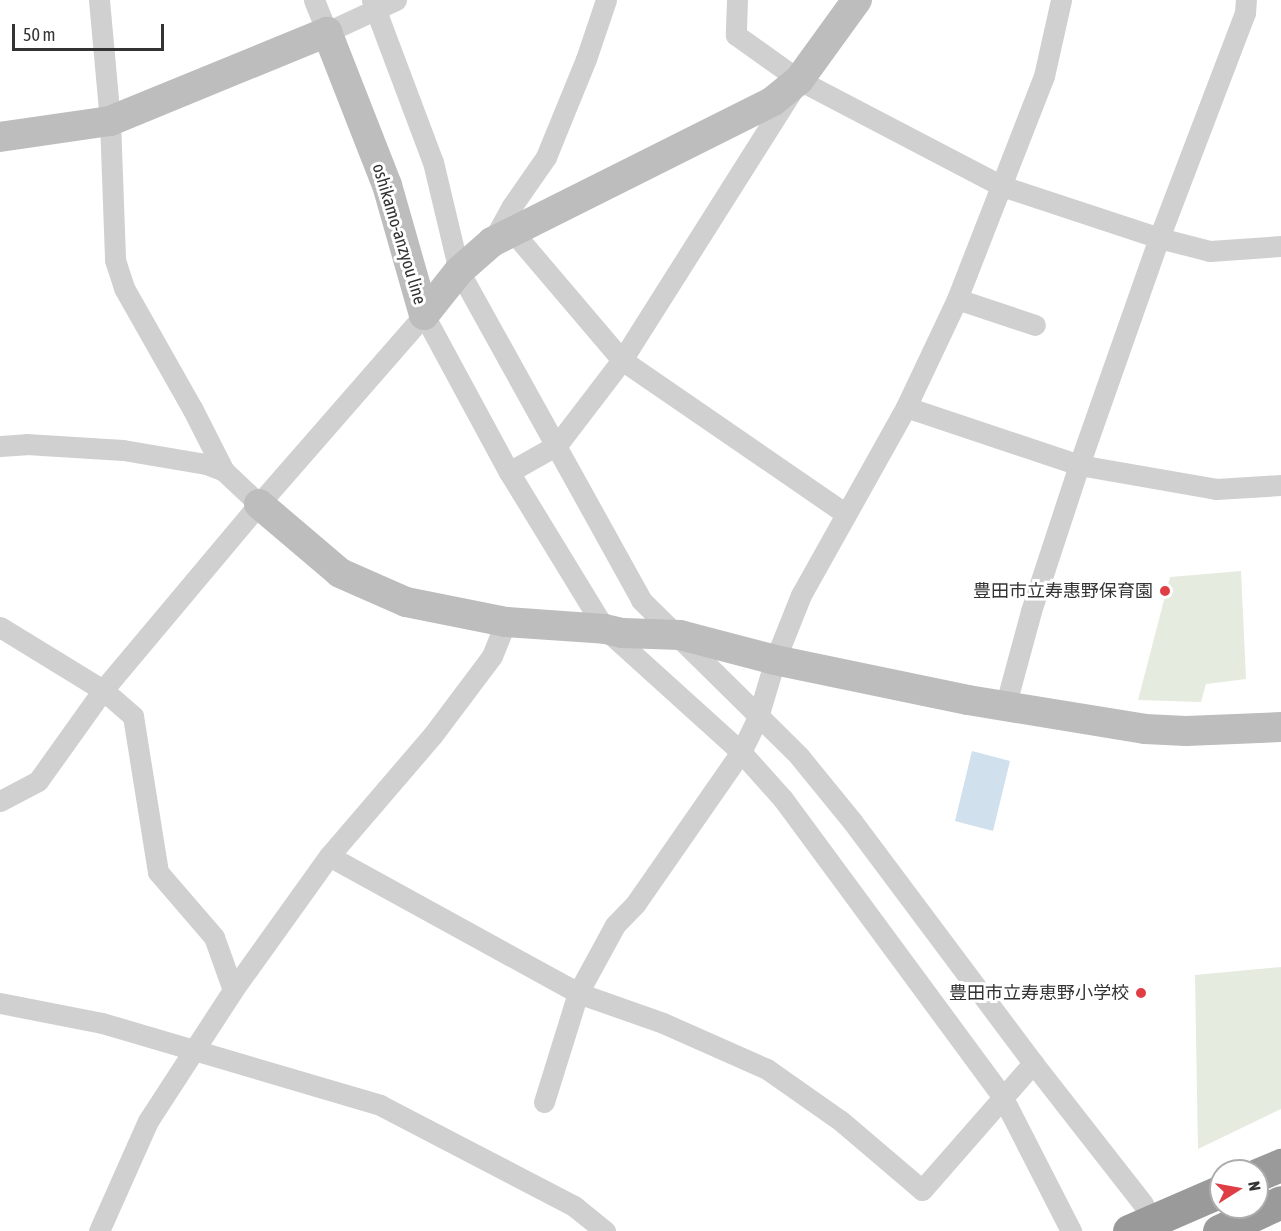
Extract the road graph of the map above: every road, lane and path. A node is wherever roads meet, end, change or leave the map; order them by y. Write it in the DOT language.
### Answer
graph roads {
  1 [pos="99,0"];
  2 [pos="314,0"];
  3 [pos="396,0"];
  4 [pos="606,0"];
  5 [pos="737,0"];
  6 [pos="857,0"];
  7 [pos="1060,0"];
  8 [pos="1246,0"];
  9 [pos="372,7"];
  10 [pos="331,30"];
  11 [pos="799,81"];
  12 [pos="110,121"];
  13 [pos="0,137"];
  14 [pos="1002,186"];
  15 [pos="503,237"];
  16 [pos="1159,238"];
  17 [pos="1281,246"];
  18 [pos="457,274"];
  19 [pos="957,299"];
  20 [pos="428,311"];
  21 [pos="1035,325"];
  22 [pos="622,360"];
  23 [pos="906,406"];
  24 [pos="557,445"];
  25 [pos="0,446"];
  26 [pos="1079,465"];
  27 [pos="224,471"];
  28 [pos="509,472"];
  29 [pos="1281,485"];
  30 [pos="259,504"];
  31 [pos="846,514"];
  32 [pos="506,622"];
  33 [pos="0,627"];
  34 [pos="614,631"];
  35 [pos="680,635"];
  36 [pos="775,660"];
  37 [pos="103,690"];
  38 [pos="1005,707"];
  39 [pos="758,717"];
  40 [pos="1281,727"];
  41 [pos="741,752"];
  42 [pos="0,801"];
  43 [pos="329,856"];
  44 [pos="233,990"];
  45 [pos="578,993"];
  46 [pos="0,1003"];
  47 [pos="194,1048"];
  48 [pos="1033,1063"];
  49 [pos="1002,1096"];
  50 [pos="544,1102"];
  51 [pos="1209,1195"];
  52 [pos="1281,1202"];
  53 [pos="1139,1220"];
  54 [pos="99,1231"];
  55 [pos="605,1231"];
  56 [pos="1071,1231"];
  57 [pos="1219,1231"];
  1 -- 12 [label="street"];
  2 -- 10 [label="street"];
  3 -- 9 [label="street"];
  4 -- 15 [label="street"];
  5 -- 11 [label="street"];
  6 -- 11 [label="main road, oshikamo-anzyou line"];
  7 -- 14 [label="street"];
  8 -- 16 [label="street"];
  9 -- 10 [label="street"];
  9 -- 18 [label="street"];
  10 -- 12 [label="main road"];
  10 -- 20 [label="main road, oshikamo-anzyou line"];
  11 -- 14 [label="street"];
  11 -- 15 [label="main road, oshikamo-anzyou line"];
  11 -- 22 [label="street"];
  12 -- 13 [label="main road"];
  12 -- 27 [label="street"];
  14 -- 16 [label="street"];
  14 -- 19 [label="street"];
  15 -- 18 [label="main road, oshikamo-anzyou line"];
  15 -- 22 [label="street"];
  16 -- 17 [label="street"];
  16 -- 26 [label="street"];
  18 -- 20 [label="main road, oshikamo-anzyou line"];
  18 -- 24 [label="street"];
  19 -- 21 [label="street"];
  19 -- 23 [label="street"];
  20 -- 28 [label="street"];
  20 -- 30 [label="street"];
  22 -- 24 [label="street"];
  22 -- 31 [label="street"];
  23 -- 26 [label="street"];
  23 -- 31 [label="street"];
  24 -- 28 [label="street"];
  24 -- 35 [label="street"];
  25 -- 27 [label="street"];
  26 -- 29 [label="street"];
  26 -- 38 [label="street"];
  27 -- 30 [label="street"];
  28 -- 34 [label="street"];
  30 -- 32 [label="main road"];
  30 -- 37 [label="street"];
  31 -- 36 [label="street"];
  32 -- 34 [label="main road"];
  32 -- 43 [label="street"];
  33 -- 37 [label="street"];
  34 -- 35 [label="main road"];
  34 -- 41 [label="street"];
  35 -- 36 [label="main road"];
  35 -- 39 [label="street"];
  36 -- 38 [label="main road"];
  36 -- 39 [label="street"];
  37 -- 42 [label="street"];
  37 -- 44 [label="street"];
  38 -- 40 [label="main road"];
  39 -- 41 [label="street"];
  39 -- 48 [label="street"];
  41 -- 45 [label="street"];
  41 -- 49 [label="street"];
  43 -- 44 [label="street"];
  43 -- 45 [label="street"];
  44 -- 47 [label="street"];
  45 -- 49 [label="street"];
  45 -- 50 [label="street"];
  46 -- 47 [label="street"];
  47 -- 54 [label="street"];
  47 -- 55 [label="street"];
  48 -- 49 [label="street"];
  48 -- 53 [label="street"];
  49 -- 56 [label="street"];
  51 -- 53 [label="highway"];
  52 -- 57 [label="highway"];
}
